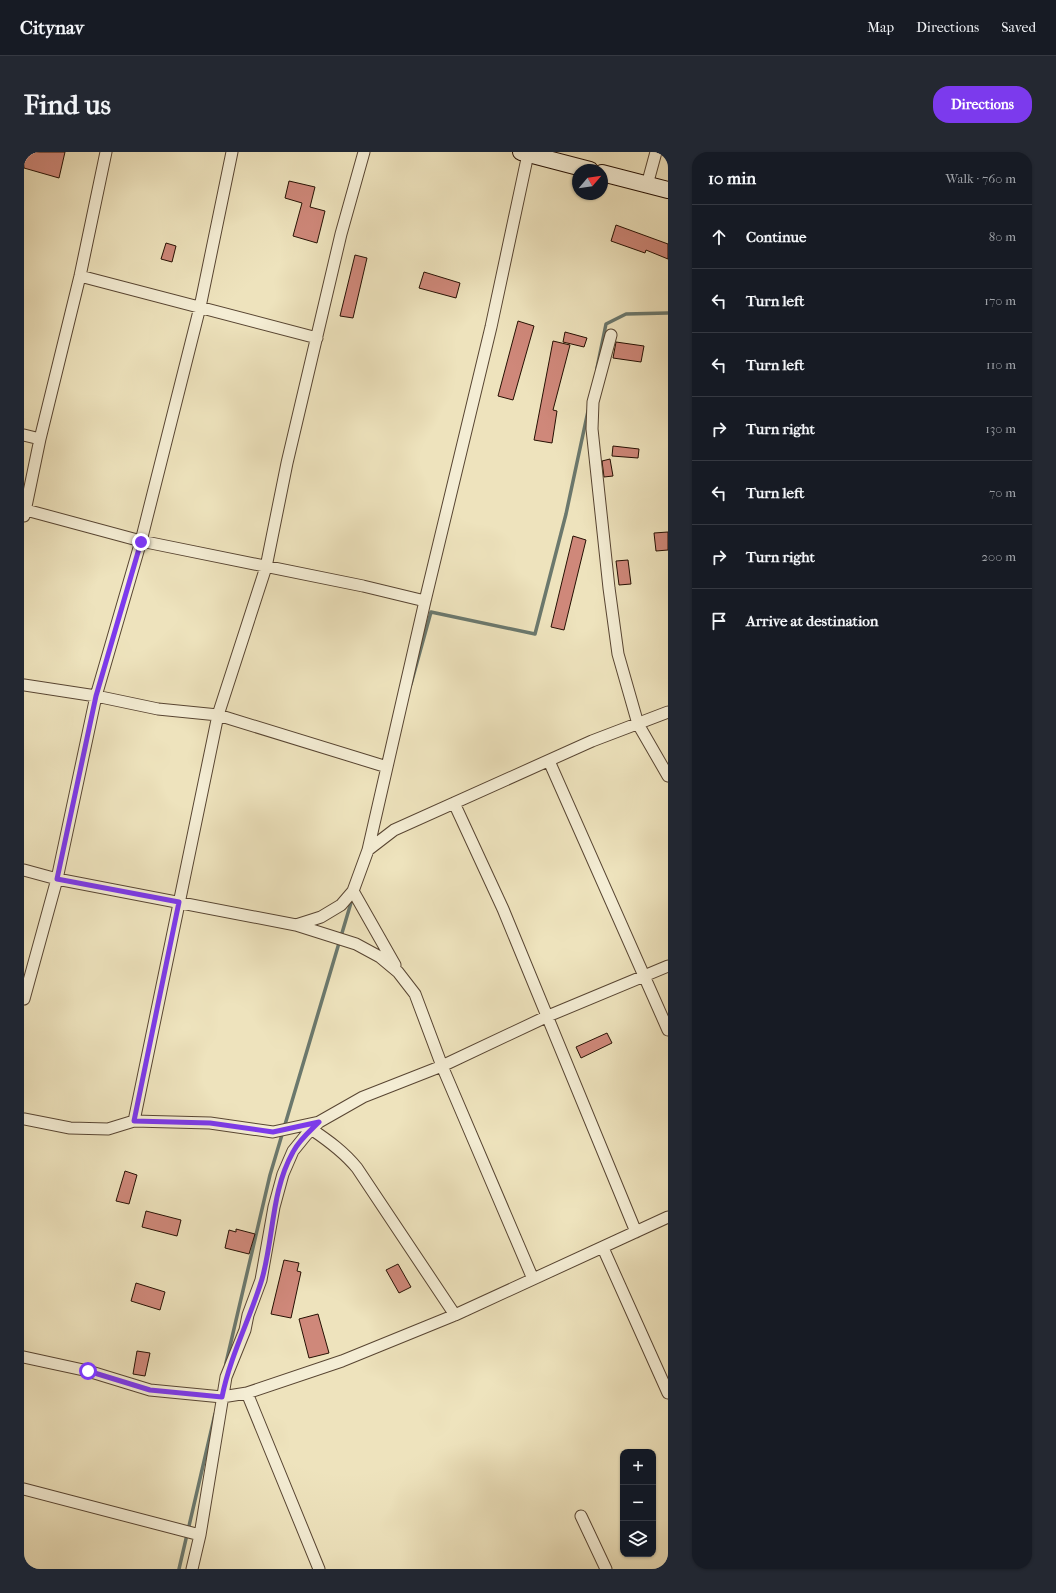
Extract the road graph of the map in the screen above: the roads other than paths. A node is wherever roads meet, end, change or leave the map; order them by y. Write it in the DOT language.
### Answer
graph roads {
  1 [pos="106,152"];
  2 [pos="232,152"];
  3 [pos="364,152"];
  4 [pos="656,152"];
  5 [pos="524,153"];
  6 [pos="572,165"];
  7 [pos="608,175"];
  8 [pos="648,185"];
  9 [pos="668,190"];
  10 [pos="80,276"];
  11 [pos="200,307"];
  12 [pos="611,335"];
  13 [pos="317,338"];
  14 [pos="24,435"];
  15 [pos="40,439"];
  16 [pos="25,513"];
  17 [pos="141,542"];
  18 [pos="266,567"];
  19 [pos="425,601"];
  20 [pos="24,685"];
  21 [pos="96,696"];
  22 [pos="668,712"];
  23 [pos="218,715"];
  24 [pos="638,724"];
  25 [pos="549,761"];
  26 [pos="387,768"];
  27 [pos="668,776"];
  28 [pos="454,803"];
  29 [pos="368,850"];
  30 [pos="24,870"];
  31 [pos="57,879"];
  32 [pos="353,891"];
  33 [pos="179,902"];
  34 [pos="296,924"];
  35 [pos="668,966"];
  36 [pos="398,972"];
  37 [pos="645,976"];
  38 [pos="24,999"];
  39 [pos="548,1016"];
  40 [pos="668,1030"];
  41 [pos="442,1066"];
  42 [pos="24,1119"];
  43 [pos="134,1121"];
  44 [pos="315,1126"];
  45 [pos="668,1217"];
  46 [pos="636,1232"];
  47 [pos="603,1248"];
  48 [pos="534,1279"];
  49 [pos="455,1315"];
  50 [pos="24,1356"];
  51 [pos="247,1393"];
  52 [pos="668,1393"];
  53 [pos="222,1397"];
  54 [pos="24,1488"];
  55 [pos="581,1516"];
  56 [pos="200,1535"];
  57 [pos="192,1569"];
  58 [pos="319,1569"];
  59 [pos="606,1569"];
  1 -- 10 [label="street"];
  2 -- 11 [label="street"];
  3 -- 13 [label="street"];
  4 -- 8 [label="street"];
  5 -- 6 [label="main road"];
  5 -- 19 [label="street"];
  7 -- 8 [label="main road"];
  8 -- 9 [label="main road"];
  10 -- 11 [label="street"];
  10 -- 15 [label="street"];
  11 -- 13 [label="street"];
  11 -- 17 [label="street"];
  12 -- 24 [label="street"];
  13 -- 18 [label="street"];
  14 -- 15 [label="street"];
  15 -- 16 [label="street"];
  16 -- 17 [label="street"];
  17 -- 18 [label="street"];
  17 -- 21 [label="street"];
  18 -- 19 [label="street"];
  18 -- 23 [label="street"];
  19 -- 26 [label="street"];
  20 -- 21 [label="street"];
  21 -- 23 [label="street"];
  21 -- 31 [label="street"];
  22 -- 24 [label="street"];
  23 -- 26 [label="street"];
  23 -- 33 [label="street"];
  24 -- 25 [label="street"];
  24 -- 27 [label="street"];
  25 -- 28 [label="street"];
  25 -- 37 [label="street"];
  26 -- 29 [label="street"];
  28 -- 29 [label="street"];
  28 -- 39 [label="street"];
  29 -- 32 [label="street"];
  30 -- 31 [label="street"];
  31 -- 33 [label="street"];
  31 -- 38 [label="street"];
  32 -- 34 [label="street"];
  32 -- 36 [label="street"];
  33 -- 34 [label="street"];
  33 -- 43 [label="street"];
  34 -- 36 [label="street"];
  35 -- 37 [label="street"];
  36 -- 41 [label="street"];
  37 -- 39 [label="street"];
  37 -- 40 [label="street"];
  39 -- 41 [label="street"];
  39 -- 46 [label="street"];
  41 -- 44 [label="street"];
  41 -- 48 [label="street"];
  42 -- 43 [label="street"];
  43 -- 44 [label="street"];
  44 -- 49 [label="street"];
  44 -- 53 [label="street"];
  45 -- 46 [label="street"];
  46 -- 47 [label="street"];
  47 -- 48 [label="street"];
  47 -- 52 [label="street"];
  48 -- 49 [label="street"];
  49 -- 51 [label="street"];
  50 -- 53 [label="street"];
  51 -- 53 [label="street"];
  51 -- 58 [label="street"];
  53 -- 56 [label="street"];
  54 -- 56 [label="street"];
  55 -- 59 [label="street"];
  56 -- 57 [label="street"];
}
